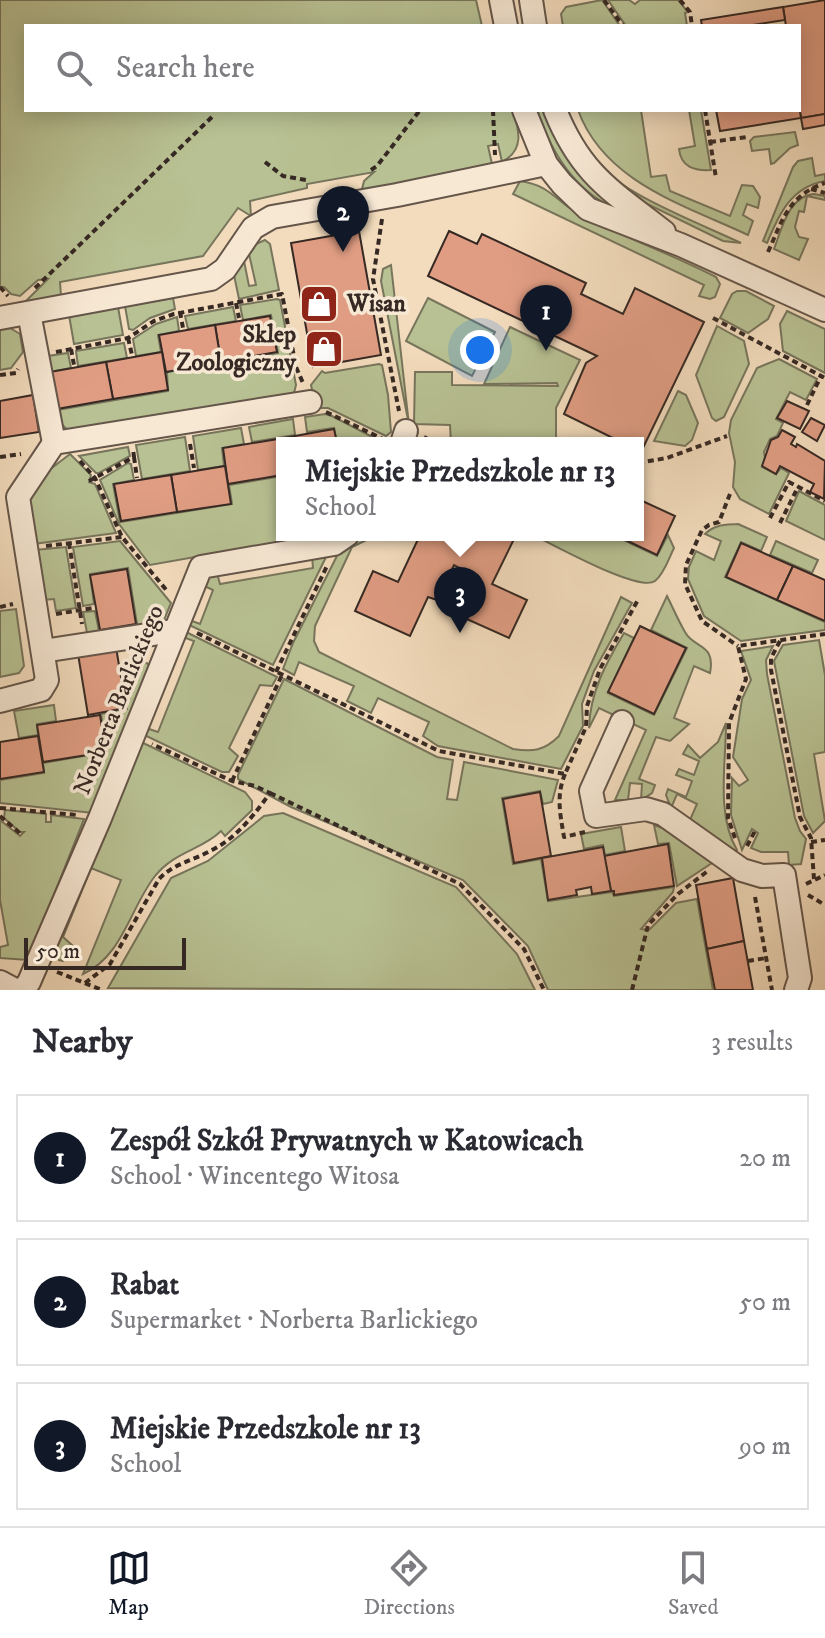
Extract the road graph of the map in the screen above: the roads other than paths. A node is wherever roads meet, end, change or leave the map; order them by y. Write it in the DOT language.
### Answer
graph roads {
  1 [pos="501,0"];
  2 [pos="531,0"];
  3 [pos="506,24"];
  4 [pos="535,24"];
  5 [pos="525,112"];
  6 [pos="556,112"];
  7 [pos="546,164"];
  8 [pos="681,245"];
  9 [pos="825,310"];
  10 [pos="17,312"];
  11 [pos="310,402"];
  12 [pos="54,443"];
  13 [pos="339,541"];
  14 [pos="177,622"];
  15 [pos="43,651"];
  16 [pos="0,701"];
  17 [pos="622,722"];
  18 [pos="0,982"];
  19 [pos="15,990"];
  20 [pos="23,990"];
  21 [pos="796,990"];
  1 -- 3 [label="street"];
  2 -- 4 [label="street"];
  5 -- 7 [label="street"];
  6 -- 8 [label="street"];
  7 -- 8 [label="street"];
  7 -- 10 [label="street"];
  8 -- 9 [label="street"];
  10 -- 12 [label="street"];
  11 -- 12 [label="street"];
  12 -- 15 [label="street"];
  13 -- 14 [label="street, Norberta Barlickiego"];
  14 -- 15 [label="street"];
  14 -- 20 [label="street, Norberta Barlickiego"];
  15 -- 16 [label="street"];
  17 -- 21 [label="street"];
  18 -- 19 [label="street"];
}
